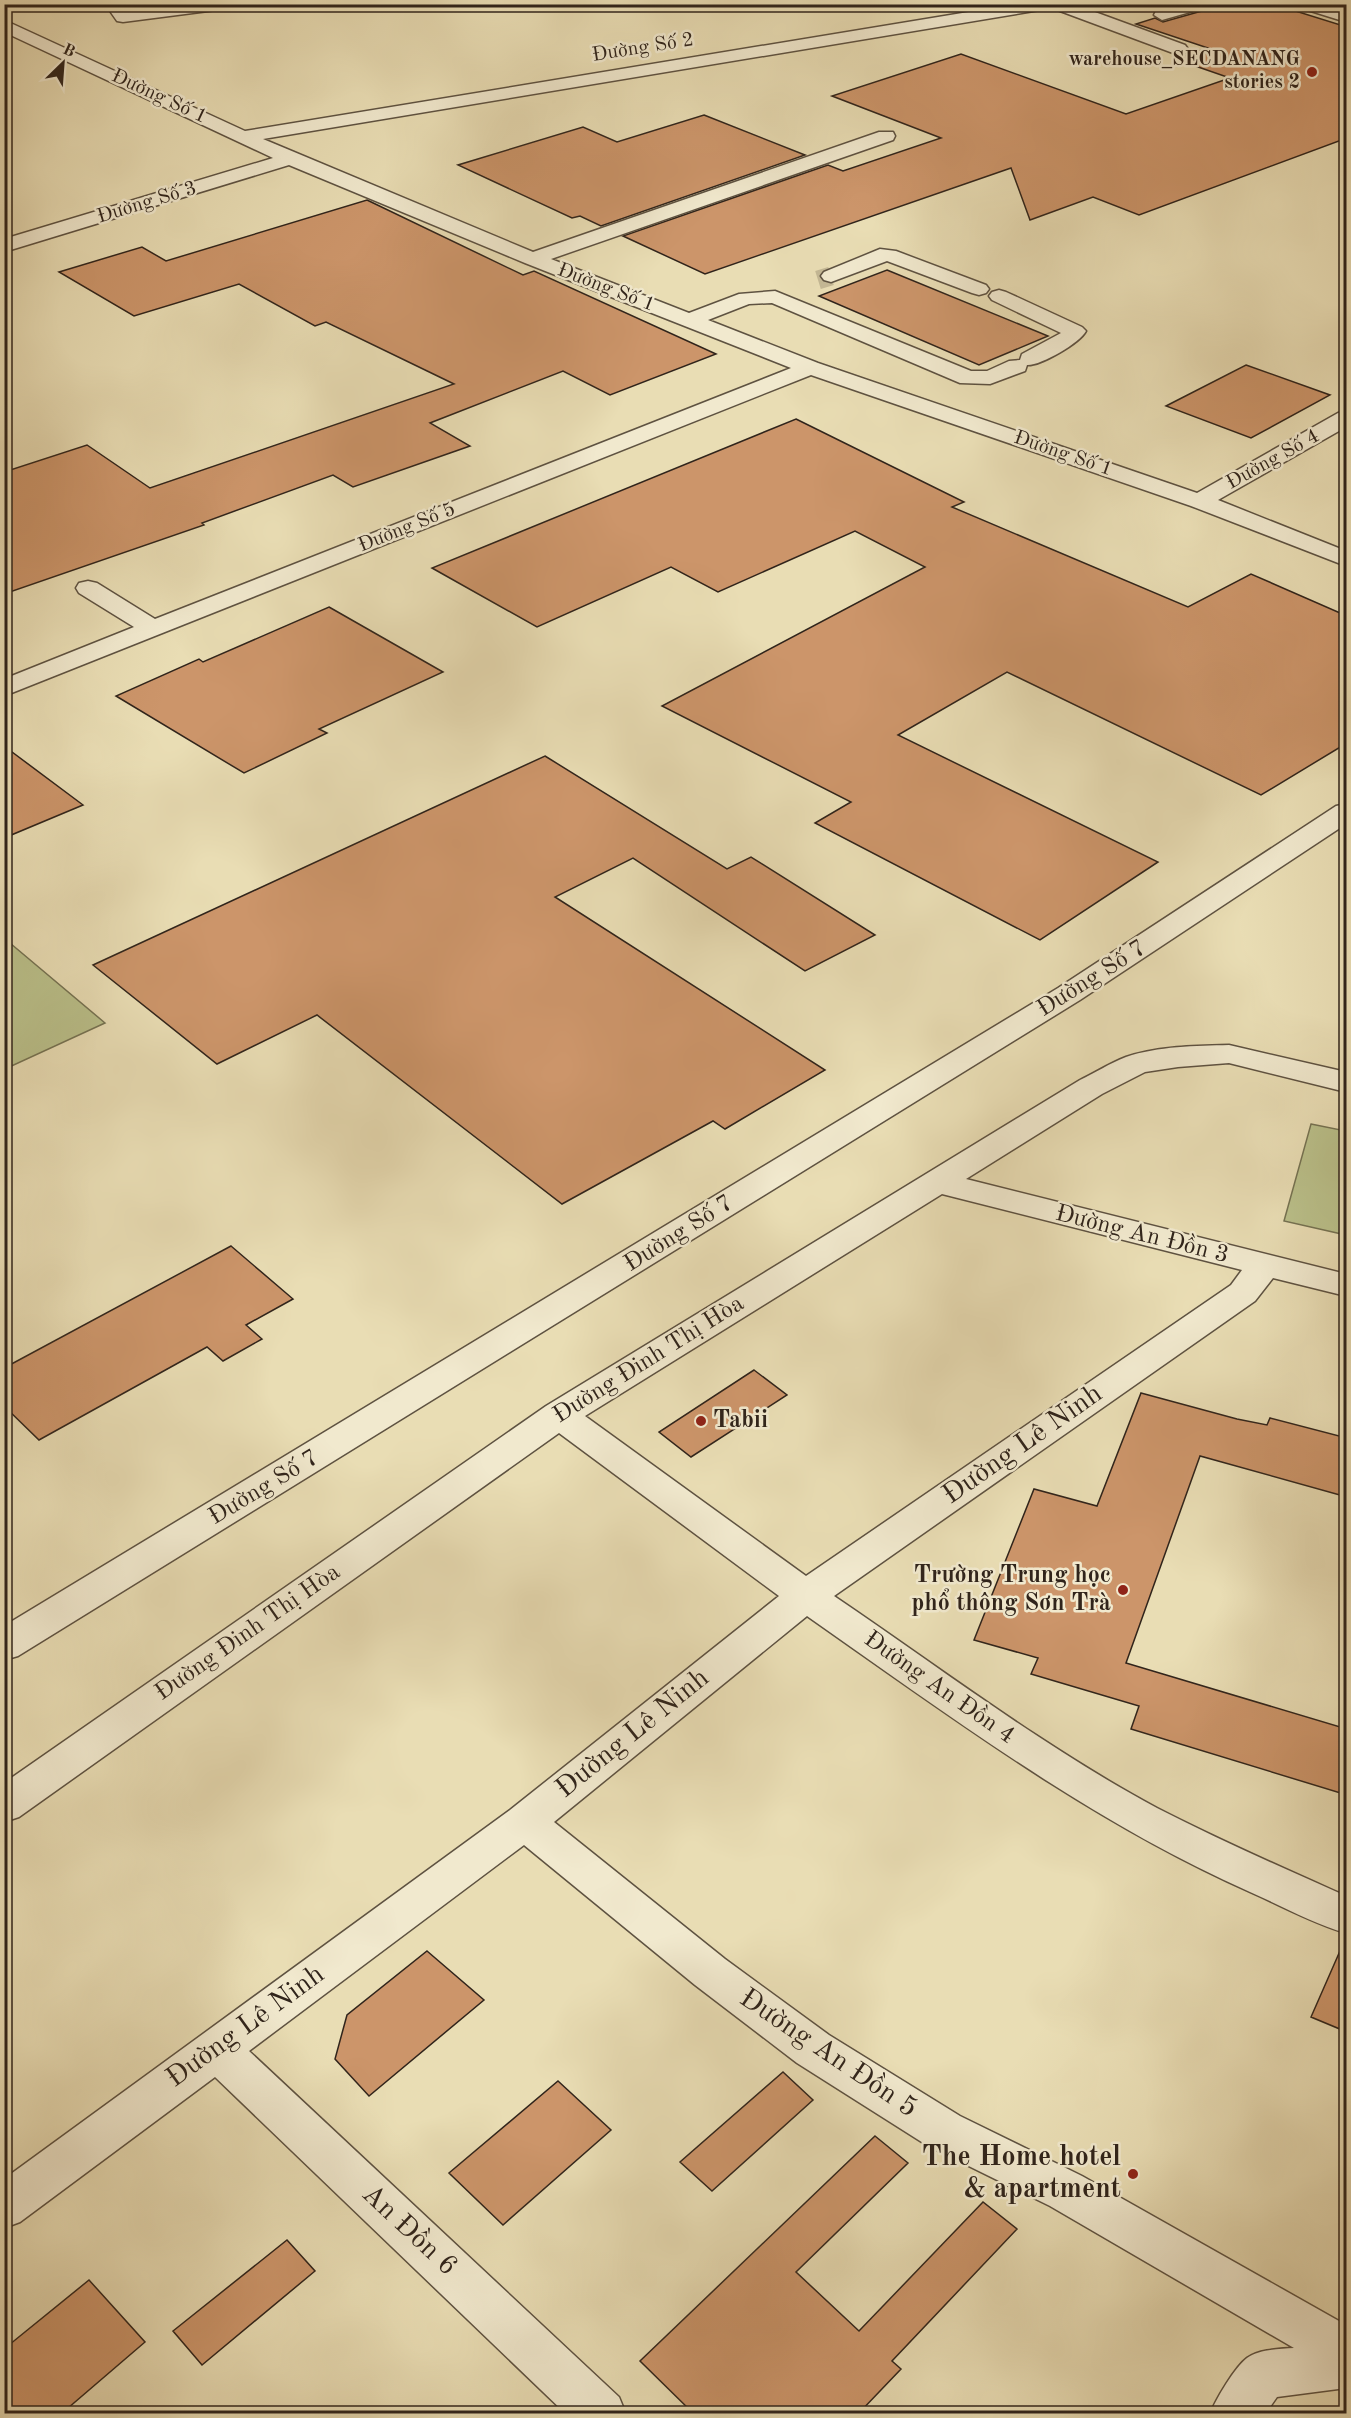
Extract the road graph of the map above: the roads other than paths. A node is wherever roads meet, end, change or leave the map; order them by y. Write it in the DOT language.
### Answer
graph roads {
  1 [pos="113,4"];
  2 [pos="224,4"];
  3 [pos="1050,4"];
  4 [pos="1056,4"];
  5 [pos="1198,4"];
  6 [pos="1307,4"];
  7 [pos="1162,15"];
  8 [pos="1347,17"];
  9 [pos="4,25"];
  10 [pos="1179,49"];
  11 [pos="243,136"];
  12 [pos="886,136"];
  13 [pos="290,159"];
  14 [pos="4,246"];
  15 [pos="532,259"];
  16 [pos="775,297"];
  17 [pos="690,320"];
  18 [pos="810,368"];
  19 [pos="1347,418"];
  20 [pos="1199,501"];
  21 [pos="1347,559"];
  22 [pos="88,588"];
  23 [pos="154,629"];
  24 [pos="4,688"];
  25 [pos="1347,812"];
  26 [pos="1347,1082"];
  27 [pos="937,1182"];
  28 [pos="1264,1266"];
  29 [pos="1347,1285"];
  30 [pos="559,1414"];
  31 [pos="806,1596"];
  32 [pos="4,1646"];
  33 [pos="4,1805"];
  34 [pos="525,1822"];
  35 [pos="1347,1915"];
  36 [pos="216,2049"];
  37 [pos="4,2207"];
  38 [pos="1347,2351"];
  39 [pos="1347,2365"];
  40 [pos="602,2414"];
  41 [pos="1234,2414"];
  1 -- 2 [label="street"];
  3 -- 11 [label="street, Đường Số 2"];
  4 -- 10 [label="street"];
  5 -- 7 [label="street"];
  6 -- 8 [label="street"];
  9 -- 11 [label="street, Đường Số 1"];
  11 -- 13 [label="street, Đường Số 1"];
  12 -- 15 [label="street"];
  13 -- 14 [label="street, Đường Số 3"];
  13 -- 15 [label="street, Đường Số 1"];
  15 -- 17 [label="street, Đường Số 1"];
  16 -- 16 [label="street"];
  16 -- 17 [label="street"];
  17 -- 18 [label="street, Đường Số 1"];
  18 -- 20 [label="street, Đường Số 1"];
  18 -- 23 [label="street, Đường Số 5"];
  19 -- 20 [label="street, Đường Số 4"];
  20 -- 21 [label="street, Đường Số 1"];
  22 -- 23 [label="street"];
  23 -- 24 [label="street, Đường Số 5"];
  25 -- 32 [label="street, Đường Số 7"];
  26 -- 27 [label="street, Đường Đinh Thị Hòa"];
  27 -- 28 [label="street, Đường An Đồn 3"];
  27 -- 30 [label="street, Đường Đinh Thị Hòa"];
  28 -- 29 [label="street, Đường An Đồn 3"];
  28 -- 31 [label="street, Đường Lê Ninh"];
  30 -- 31 [label="street, Đường An Đồn 4"];
  30 -- 33 [label="street, Đường Đinh Thị Hòa"];
  31 -- 34 [label="street, Đường Lê Ninh"];
  31 -- 35 [label="street, Đường An Đồn 4"];
  34 -- 36 [label="street, Đường Lê Ninh"];
  34 -- 38 [label="street, Đường An Đồn 5"];
  36 -- 37 [label="street, Đường Lê Ninh"];
  36 -- 40 [label="street, An Đồn 6"];
  39 -- 41 [label="street"];
}
